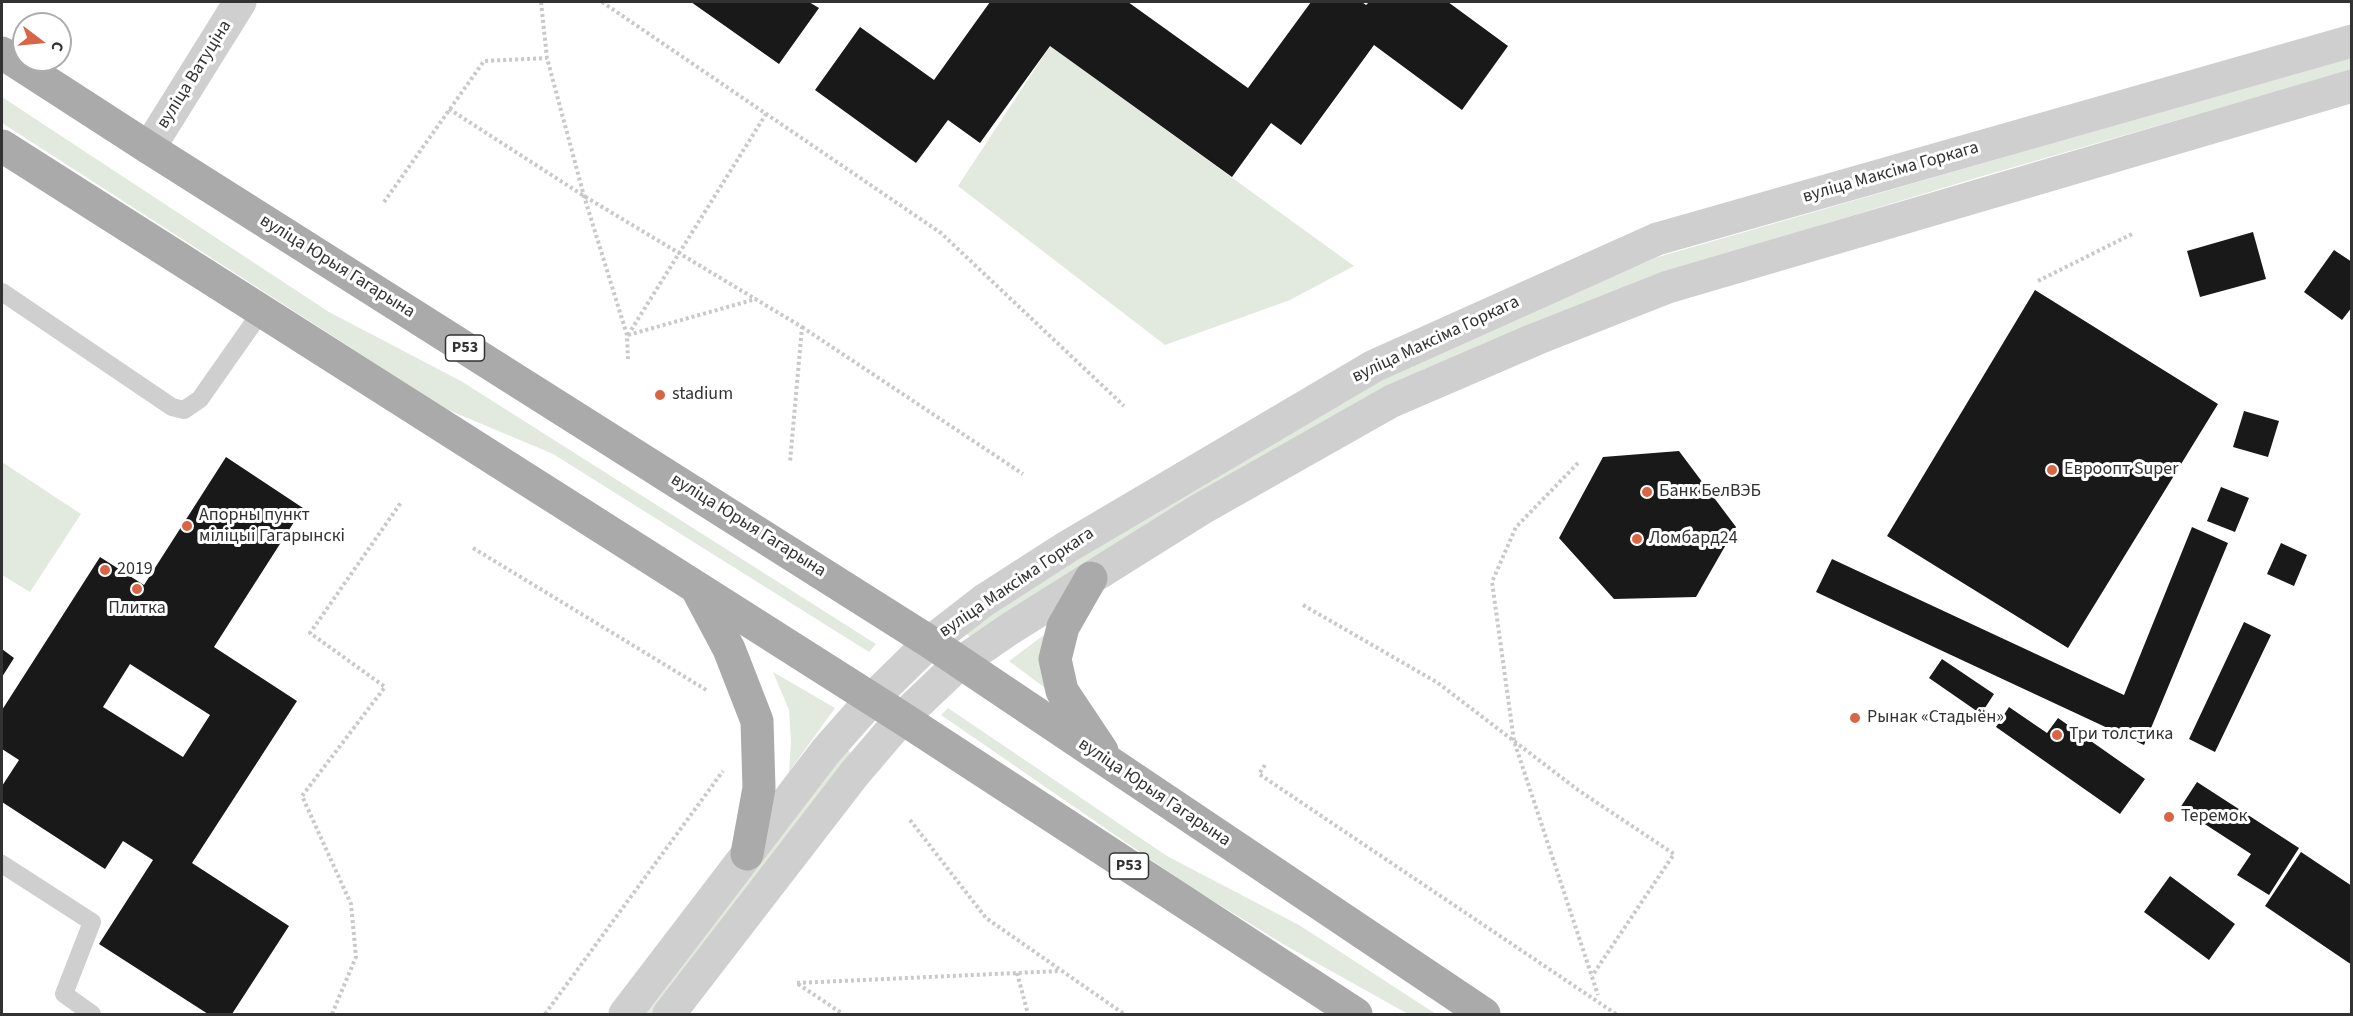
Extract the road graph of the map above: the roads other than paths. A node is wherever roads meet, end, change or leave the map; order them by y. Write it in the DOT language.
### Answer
graph roads {
  1 [pos="240,2"];
  2 [pos="2352,41"];
  3 [pos="2,53"];
  4 [pos="2352,86"];
  5 [pos="2,146"];
  6 [pos="149,148"];
  7 [pos="2,292"];
  8 [pos="261,312"];
  9 [pos="1091,578"];
  10 [pos="696,588"];
  11 [pos="930,642"];
  12 [pos="960,663"];
  13 [pos="872,699"];
  14 [pos="902,718"];
  15 [pos="1109,762"];
  16 [pos="747,854"];
  17 [pos="2,864"];
  18 [pos="92,1014"];
  19 [pos="625,1014"];
  20 [pos="669,1014"];
  21 [pos="1356,1014"];
  22 [pos="1484,1014"];
  1 -- 6 [label="street, вуліца Ватуціна"];
  2 -- 11 [label="street, вуліца Максіма Горкага"];
  3 -- 6 [label="main road, вуліца Юрыя Гагарына / Р53"];
  4 -- 9 [label="street, вуліца Максіма Горкага"];
  5 -- 8 [label="main road, Р53"];
  6 -- 11 [label="main road, вуліца Юрыя Гагарына / Р53"];
  7 -- 8 [label="lane"];
  8 -- 10 [label="main road, Р53"];
  9 -- 12 [label="street, вуліца Максіма Горкага"];
  9 -- 15 [label="main road"];
  10 -- 13 [label="main road, Р53"];
  10 -- 16 [label="main road"];
  11 -- 12 [label="main road, вуліца Юрыя Гагарына / Р53"];
  11 -- 13 [label="street, вуліца Максіма Горкага"];
  12 -- 14 [label="street, вуліца Максіма Горкага"];
  12 -- 15 [label="main road, вуліца Юрыя Гагарына / Р53"];
  13 -- 14 [label="main road, Р53"];
  13 -- 16 [label="street, вуліца Максіма Горкага"];
  14 -- 20 [label="street, вуліца Максіма Горкага"];
  14 -- 21 [label="main road, Р53"];
  15 -- 22 [label="main road, вуліца Юрыя Гагарына / Р53"];
  16 -- 19 [label="street, вуліца Максіма Горкага"];
  17 -- 18 [label="lane"];
}
